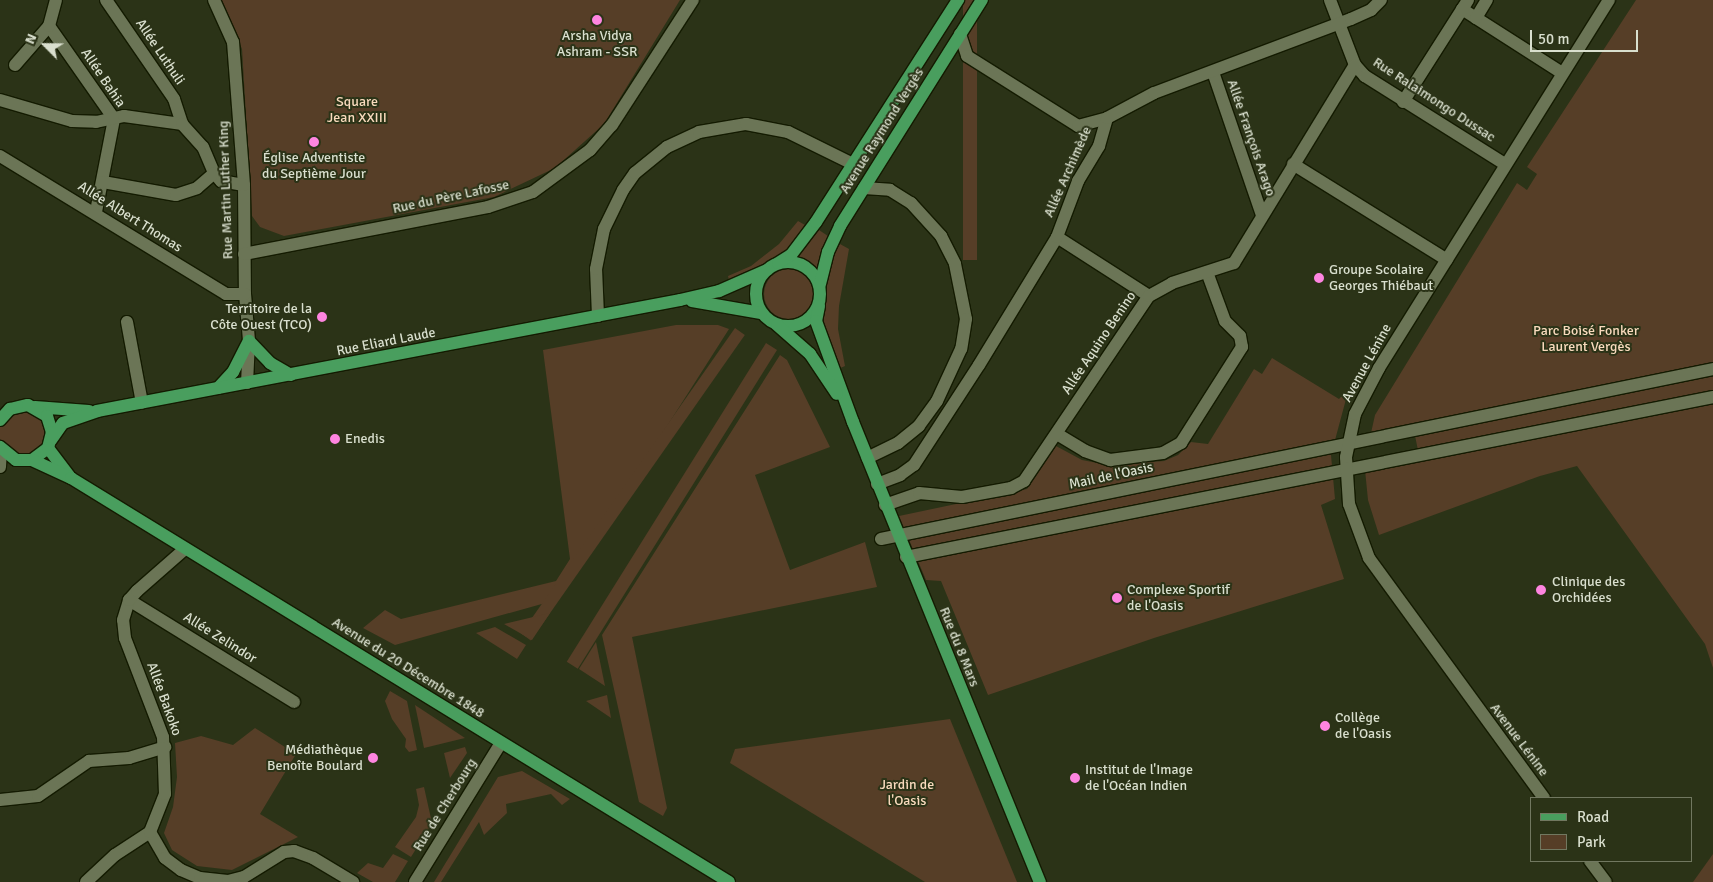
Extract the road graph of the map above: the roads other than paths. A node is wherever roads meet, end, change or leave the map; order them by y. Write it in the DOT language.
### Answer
graph roads {
  1 [pos="56,0"];
  2 [pos="106,0"];
  3 [pos="214,0"];
  4 [pos="693,0"];
  5 [pos="958,0"];
  6 [pos="982,0"];
  7 [pos="1330,0"];
  8 [pos="1381,0"];
  9 [pos="1487,0"];
  10 [pos="1610,0"];
  11 [pos="1465,4"];
  12 [pos="1476,18"];
  13 [pos="1338,22"];
  14 [pos="49,26"];
  15 [pos="960,34"];
  16 [pos="967,56"];
  17 [pos="942,63"];
  18 [pos="15,65"];
  19 [pos="1356,65"];
  20 [pos="1212,72"];
  21 [pos="1562,73"];
  22 [pos="0,100"];
  23 [pos="1403,102"];
  24 [pos="1107,118"];
  25 [pos="114,120"];
  26 [pos="182,124"];
  27 [pos="0,156"];
  28 [pos="853,164"];
  29 [pos="1293,164"];
  30 [pos="1505,164"];
  31 [pos="214,173"];
  32 [pos="103,182"];
  33 [pos="244,185"];
  34 [pos="864,188"];
  35 [pos="96,212"];
  36 [pos="1262,215"];
  37 [pos="1057,237"];
  38 [pos="244,254"];
  39 [pos="1447,260"];
  40 [pos="773,267"];
  41 [pos="1207,272"];
  42 [pos="820,284"];
  43 [pos="245,294"];
  44 [pos="1149,296"];
  45 [pos="680,300"];
  46 [pos="819,306"];
  47 [pos="762,313"];
  48 [pos="598,316"];
  49 [pos="127,322"];
  50 [pos="777,325"];
  51 [pos="249,341"];
  52 [pos="241,358"];
  53 [pos="1713,369"];
  54 [pos="291,375"];
  55 [pos="246,383"];
  56 [pos="216,389"];
  57 [pos="1713,397"];
  58 [pos="142,404"];
  59 [pos="34,407"];
  60 [pos="98,411"];
  61 [pos="1,417"];
  62 [pos="853,422"];
  63 [pos="1057,434"];
  64 [pos="1348,442"];
  65 [pos="50,444"];
  66 [pos="0,448"];
  67 [pos="867,458"];
  68 [pos="32,460"];
  69 [pos="0,465"];
  70 [pos="1345,471"];
  71 [pos="71,478"];
  72 [pos="877,484"];
  73 [pos="885,505"];
  74 [pos="898,536"];
  75 [pos="881,540"];
  76 [pos="185,549"];
  77 [pos="906,557"];
  78 [pos="129,600"];
  79 [pos="294,702"];
  80 [pos="501,743"];
  81 [pos="165,747"];
  82 [pos="1543,797"];
  83 [pos="0,800"];
  84 [pos="150,832"];
  85 [pos="1591,862"];
  86 [pos="86,882"];
  87 [pos="353,882"];
  88 [pos="415,882"];
  89 [pos="729,882"];
  90 [pos="1040,882"];
  91 [pos="1606,882"];
  1 -- 14 [label="street"];
  2 -- 26 [label="street, Allée Luthuli"];
  3 -- 33 [label="street, Rue Martin Luther King"];
  4 -- 38 [label="street, Rue du Père Lafosse"];
  5 -- 28 [label="main road, Avenue Raymond Vergès"];
  6 -- 15 [label="main road, Avenue Raymond Vergès"];
  7 -- 13 [label="street, Rue Ralaimongo Dussac"];
  8 -- 13 [label="street, Allée Archimède"];
  9 -- 12 [label="street"];
  10 -- 21 [label="street, Avenue Lénine"];
  11 -- 12 [label="street"];
  11 -- 23 [label="street"];
  12 -- 21 [label="street"];
  13 -- 19 [label="street, Rue Ralaimongo Dussac"];
  13 -- 20 [label="street, Allée Archimède"];
  14 -- 18 [label="street"];
  14 -- 25 [label="street, Allée Bahia"];
  15 -- 16 [label="street"];
  15 -- 17 [label="main road, Avenue Raymond Vergès"];
  16 -- 17 [label="street"];
  16 -- 24 [label="street"];
  17 -- 34 [label="main road, Avenue Raymond Vergès"];
  19 -- 23 [label="street, Rue Ralaimongo Dussac"];
  19 -- 29 [label="street"];
  20 -- 24 [label="street, Allée Archimède"];
  20 -- 36 [label="street, Allée François Arago"];
  21 -- 30 [label="street, Avenue Lénine"];
  22 -- 25 [label="street"];
  23 -- 30 [label="street, Rue Ralaimongo Dussac"];
  24 -- 37 [label="street, Allée Archimède"];
  25 -- 26 [label="street"];
  25 -- 32 [label="street, Allée Bahia"];
  26 -- 31 [label="street"];
  27 -- 35 [label="street, Allée Albert Thomas"];
  28 -- 40 [label="main road, Avenue Raymond Vergès"];
  28 -- 48 [label="street"];
  29 -- 36 [label="street"];
  29 -- 39 [label="street"];
  30 -- 39 [label="street, Avenue Lénine"];
  31 -- 32 [label="street"];
  31 -- 33 [label="street"];
  32 -- 35 [label="street, Allée Bahia"];
  33 -- 38 [label="street, Rue Martin Luther King"];
  34 -- 42 [label="main road, Avenue Raymond Vergès"];
  34 -- 67 [label="street"];
  35 -- 43 [label="street, Allée Albert Thomas"];
  36 -- 41 [label="street, Allée Aquino Benino"];
  37 -- 44 [label="street"];
  37 -- 72 [label="street, Allée Archimède"];
  38 -- 43 [label="street, Rue Martin Luther King"];
  39 -- 64 [label="street, Avenue Lénine"];
  40 -- 42 [label="main road"];
  40 -- 45 [label="main road, Rue Eliard Laude"];
  40 -- 47 [label="main road"];
  41 -- 44 [label="street, Allée Aquino Benino"];
  41 -- 63 [label="street"];
  42 -- 46 [label="main road"];
  43 -- 51 [label="street, Rue Martin Luther King"];
  44 -- 63 [label="street, Allée Aquino Benino"];
  45 -- 47 [label="main road, Rue Eliard Laude"];
  45 -- 48 [label="main road, Rue Eliard Laude"];
  46 -- 50 [label="main road"];
  46 -- 62 [label="main road, Rue du 8 Mars"];
  47 -- 50 [label="main road"];
  48 -- 54 [label="main road, Rue Eliard Laude"];
  49 -- 58 [label="street"];
  50 -- 62 [label="main road, Rue du 8 Mars"];
  51 -- 52 [label="main road"];
  51 -- 54 [label="main road"];
  51 -- 55 [label="street, Rue Martin Luther King"];
  52 -- 55 [label="main road"];
  52 -- 56 [label="main road"];
  53 -- 64 [label="street, Mail de l'Oasis"];
  54 -- 55 [label="main road, Rue Eliard Laude"];
  55 -- 56 [label="main road, Rue Eliard Laude"];
  56 -- 58 [label="main road, Rue Eliard Laude"];
  57 -- 70 [label="street"];
  58 -- 60 [label="main road, Rue Eliard Laude"];
  59 -- 60 [label="main road, Rue Eliard Laude"];
  59 -- 61 [label="main road, Rue Eliard Laude"];
  59 -- 65 [label="main road"];
  60 -- 65 [label="main road, Rue Eliard Laude"];
  62 -- 67 [label="main road, Rue du 8 Mars"];
  63 -- 73 [label="street, Allée Aquino Benino"];
  64 -- 70 [label="street, Avenue Lénine"];
  64 -- 74 [label="street, Mail de l'Oasis"];
  65 -- 68 [label="main road, Rue Eliard Laude"];
  65 -- 71 [label="main road"];
  66 -- 68 [label="main road"];
  66 -- 69 [label="street"];
  67 -- 72 [label="main road, Rue du 8 Mars"];
  68 -- 71 [label="main road"];
  70 -- 77 [label="street"];
  70 -- 82 [label="street, Avenue Lénine"];
  71 -- 76 [label="main road, Avenue du 20 Décembre 1848"];
  72 -- 73 [label="main road, Rue du 8 Mars"];
  73 -- 74 [label="main road, Rue du 8 Mars"];
  74 -- 75 [label="street, Mail de l'Oasis"];
  74 -- 77 [label="main road, Rue du 8 Mars"];
  76 -- 78 [label="street"];
  76 -- 80 [label="main road, Avenue du 20 Décembre 1848"];
  77 -- 90 [label="main road, Rue du 8 Mars"];
  78 -- 79 [label="street, Allée Zelindor"];
  78 -- 81 [label="street, Allée Bakoko"];
  80 -- 88 [label="street, Rue de Cherbourg"];
  80 -- 89 [label="main road, Avenue du 20 Décembre 1848"];
  81 -- 83 [label="street"];
  81 -- 84 [label="street, Allée Bakoko"];
  84 -- 86 [label="street"];
  84 -- 87 [label="street"];
  85 -- 91 [label="street"];
}
